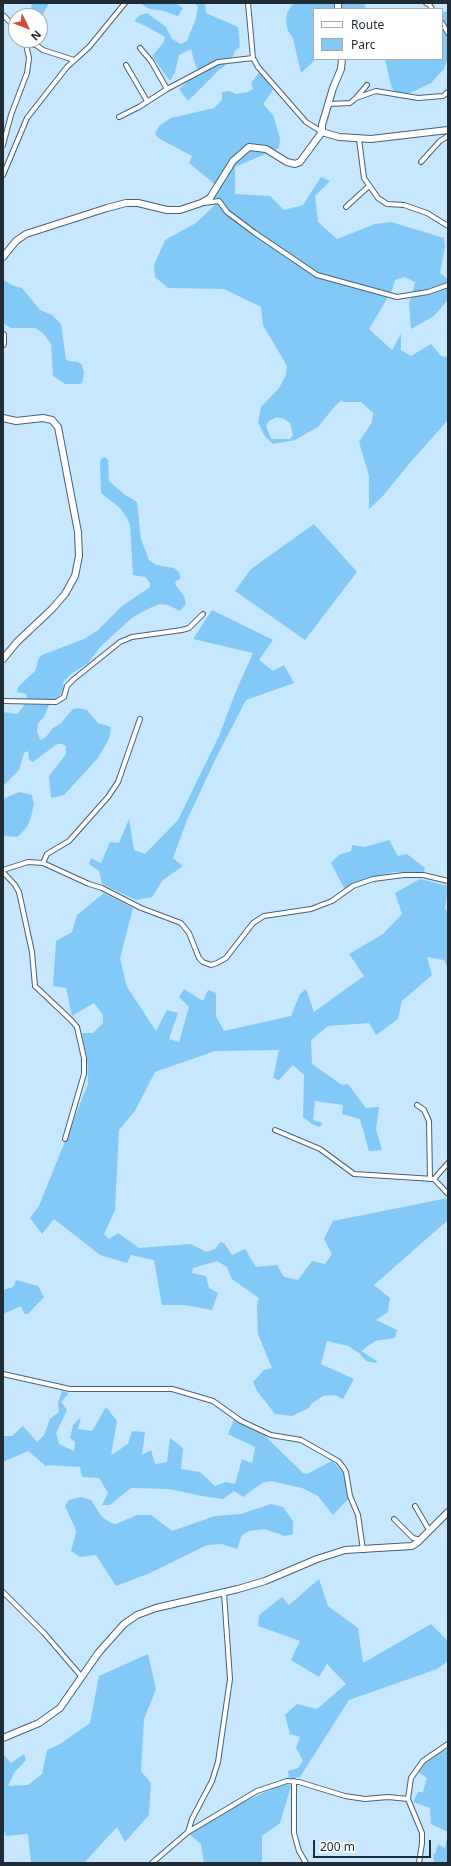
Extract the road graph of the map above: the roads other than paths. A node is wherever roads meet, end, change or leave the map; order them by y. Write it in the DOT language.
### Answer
graph roads {
  1 [pos="125,3"];
  2 [pos="248,3"];
  3 [pos="27,48"];
  4 [pos="40,48"];
  5 [pos="140,48"];
  6 [pos="253,58"];
  7 [pos="74,60"];
  8 [pos="342,60"];
  9 [pos="126,65"];
  10 [pos="367,85"];
  11 [pos="167,89"];
  12 [pos="448,92"];
  13 [pos="356,98"];
  14 [pos="147,101"];
  15 [pos="329,104"];
  16 [pos="119,117"];
  17 [pos="448,130"];
  18 [pos="322,132"];
  19 [pos="448,136"];
  20 [pos="360,139"];
  21 [pos="3,145"];
  22 [pos="421,162"];
  23 [pos="3,175"];
  24 [pos="369,186"];
  25 [pos="201,203"];
  26 [pos="346,207"];
  27 [pos="448,226"];
  28 [pos="3,257"];
  29 [pos="448,285"];
  30 [pos="3,335"];
  31 [pos="3,344"];
  32 [pos="3,418"];
  33 [pos="202,614"];
  34 [pos="3,659"];
  35 [pos="3,701"];
  36 [pos="140,719"];
  37 [pos="43,863"];
  38 [pos="3,871"];
  39 [pos="448,881"];
  40 [pos="417,1105"];
  41 [pos="275,1130"];
  42 [pos="65,1139"];
  43 [pos="448,1163"];
  44 [pos="432,1179"];
  45 [pos="448,1194"];
  46 [pos="3,1374"];
  47 [pos="415,1506"];
  48 [pos="448,1512"];
  49 [pos="394,1519"];
  50 [pos="429,1530"];
  51 [pos="421,1540"];
  52 [pos="363,1550"];
  53 [pos="3,1592"];
  54 [pos="224,1593"];
  55 [pos="81,1676"];
  56 [pos="3,1738"];
  57 [pos="448,1744"];
  58 [pos="294,1781"];
  59 [pos="408,1793"];
  60 [pos="401,1798"];
  61 [pos="408,1799"];
  62 [pos="188,1832"];
  63 [pos="152,1863"];
  64 [pos="306,1863"];
  65 [pos="419,1863"];
  1 -- 7 [label="street"];
  2 -- 6 [label="street"];
  3 -- 21 [label="street"];
  4 -- 7 [label="street"];
  5 -- 11 [label="street"];
  6 -- 11 [label="street"];
  6 -- 18 [label="street"];
  7 -- 23 [label="street"];
  8 -- 15 [label="street"];
  9 -- 14 [label="street"];
  10 -- 13 [label="street"];
  11 -- 14 [label="street"];
  12 -- 13 [label="street"];
  13 -- 15 [label="street"];
  14 -- 16 [label="street"];
  15 -- 18 [label="street"];
  17 -- 20 [label="street"];
  18 -- 20 [label="street"];
  18 -- 25 [label="street"];
  19 -- 22 [label="street"];
  20 -- 24 [label="street"];
  24 -- 26 [label="street"];
  24 -- 27 [label="street"];
  25 -- 28 [label="street"];
  25 -- 29 [label="street"];
  30 -- 31 [label="street"];
  32 -- 34 [label="street"];
  33 -- 35 [label="street"];
  36 -- 37 [label="street"];
  37 -- 38 [label="street"];
  37 -- 39 [label="street"];
  38 -- 42 [label="street"];
  40 -- 44 [label="street"];
  41 -- 44 [label="street"];
  43 -- 44 [label="street"];
  44 -- 45 [label="street"];
  46 -- 52 [label="street"];
  47 -- 50 [label="street"];
  48 -- 50 [label="street"];
  49 -- 51 [label="street"];
  50 -- 51 [label="street"];
  51 -- 52 [label="street"];
  52 -- 54 [label="street"];
  53 -- 55 [label="street"];
  54 -- 55 [label="street"];
  54 -- 62 [label="street"];
  55 -- 56 [label="street"];
  57 -- 59 [label="street"];
  58 -- 60 [label="street"];
  58 -- 62 [label="street"];
  58 -- 64 [label="street"];
  59 -- 60 [label="street"];
  59 -- 61 [label="street"];
  60 -- 61 [label="street"];
  61 -- 65 [label="street"];
  62 -- 63 [label="street"];
}
